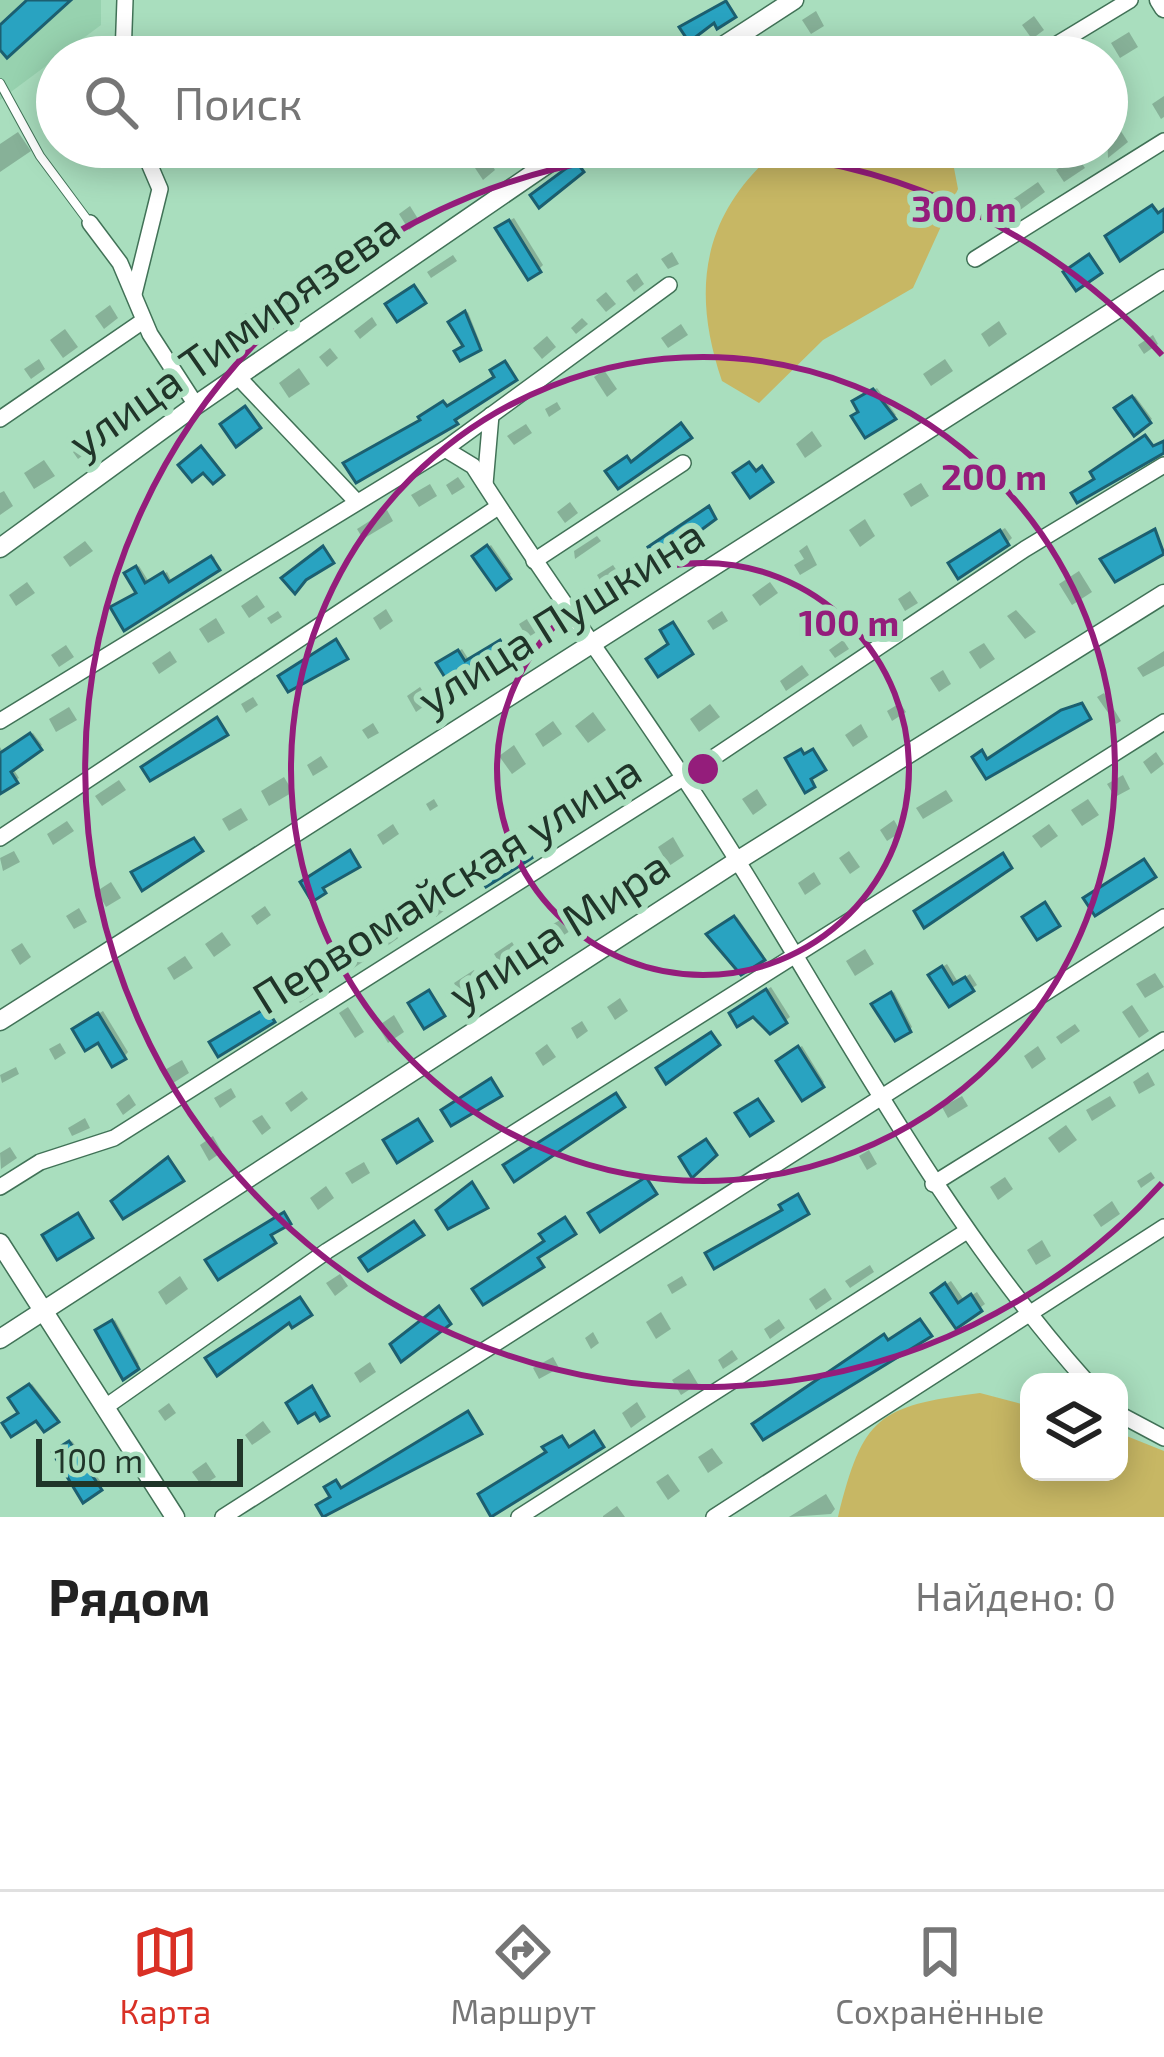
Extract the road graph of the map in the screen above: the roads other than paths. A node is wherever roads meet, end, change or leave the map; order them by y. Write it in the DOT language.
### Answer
graph roads {
  1 [pos="125,0"];
  2 [pos="794,0"];
  3 [pos="1130,0"];
  4 [pos="1159,0"];
  5 [pos="1164,8"];
  6 [pos="124,36"];
  7 [pos="738,36"];
  8 [pos="1071,36"];
  9 [pos="0,83"];
  10 [pos="1164,141"];
  11 [pos="36,149"];
  12 [pos="1128,164"];
  13 [pos="49,168"];
  14 [pos="151,168"];
  15 [pos="542,168"];
  16 [pos="1121,168"];
  17 [pos="90,223"];
  18 [pos="975,260"];
  19 [pos="1164,279"];
  20 [pos="669,285"];
  21 [pos="134,294"];
  22 [pos="143,321"];
  23 [pos="239,378"];
  24 [pos="196,405"];
  25 [pos="490,416"];
  26 [pos="0,418"];
  27 [pos="445,448"];
  28 [pos="683,463"];
  29 [pos="1164,465"];
  30 [pos="485,485"];
  31 [pos="356,501"];
  32 [pos="499,507"];
  33 [pos="0,548"];
  34 [pos="534,560"];
  35 [pos="1164,594"];
  36 [pos="590,644"];
  37 [pos="0,721"];
  38 [pos="1164,722"];
  39 [pos="683,778"];
  40 [pos="0,838"];
  41 [pos="737,861"];
  42 [pos="1164,917"];
  43 [pos="796,956"];
  44 [pos="0,1021"];
  45 [pos="1164,1040"];
  46 [pos="880,1095"];
  47 [pos="933,1184"];
  48 [pos="0,1187"];
  49 [pos="1164,1227"];
  50 [pos="967,1231"];
  51 [pos="0,1243"];
  52 [pos="44,1310"];
  53 [pos="1027,1315"];
  54 [pos="0,1339"];
  55 [pos="1080,1373"];
  56 [pos="104,1408"];
  57 [pos="1128,1419"];
  58 [pos="1164,1438"];
  59 [pos="175,1517"];
  60 [pos="223,1517"];
  61 [pos="519,1517"];
  62 [pos="714,1517"];
  1 -- 6 [label="street"];
  2 -- 7 [label="street"];
  3 -- 8 [label="street"];
  4 -- 5 [label="street"];
  9 -- 11 [label="lane"];
  10 -- 12 [label="street"];
  13 -- 17 [label="lane"];
  14 -- 21 [label="street"];
  15 -- 23 [label="street, улица Тимирязева"];
  16 -- 18 [label="street"];
  17 -- 21 [label="street"];
  19 -- 36 [label="street, улица Пушкина"];
  20 -- 25 [label="street"];
  21 -- 22 [label="street"];
  22 -- 24 [label="street"];
  22 -- 26 [label="street"];
  23 -- 24 [label="street, улица Тимирязева"];
  23 -- 31 [label="street"];
  24 -- 33 [label="street, улица Тимирязева"];
  25 -- 27 [label="street"];
  25 -- 30 [label="street"];
  27 -- 30 [label="street"];
  27 -- 31 [label="street"];
  28 -- 34 [label="street"];
  29 -- 39 [label="street, Первомайская улица"];
  30 -- 32 [label="street"];
  31 -- 37 [label="street"];
  32 -- 34 [label="street"];
  32 -- 40 [label="street"];
  34 -- 36 [label="street"];
  35 -- 41 [label="street, улица Мира"];
  36 -- 39 [label="street"];
  36 -- 44 [label="street, улица Пушкина"];
  38 -- 43 [label="street"];
  39 -- 41 [label="street"];
  39 -- 48 [label="street, Первомайская улица"];
  41 -- 43 [label="street"];
  41 -- 52 [label="street, улица Мира"];
  42 -- 46 [label="street"];
  43 -- 46 [label="street"];
  43 -- 56 [label="street"];
  45 -- 47 [label="street"];
  46 -- 47 [label="street"];
  46 -- 60 [label="street"];
  47 -- 50 [label="street"];
  49 -- 53 [label="street"];
  50 -- 53 [label="street"];
  50 -- 61 [label="street"];
  51 -- 52 [label="street"];
  52 -- 54 [label="street, улица Мира"];
  52 -- 56 [label="street"];
  53 -- 55 [label="street"];
  53 -- 62 [label="street"];
  56 -- 59 [label="street"];
  57 -- 58 [label="street"];
}
